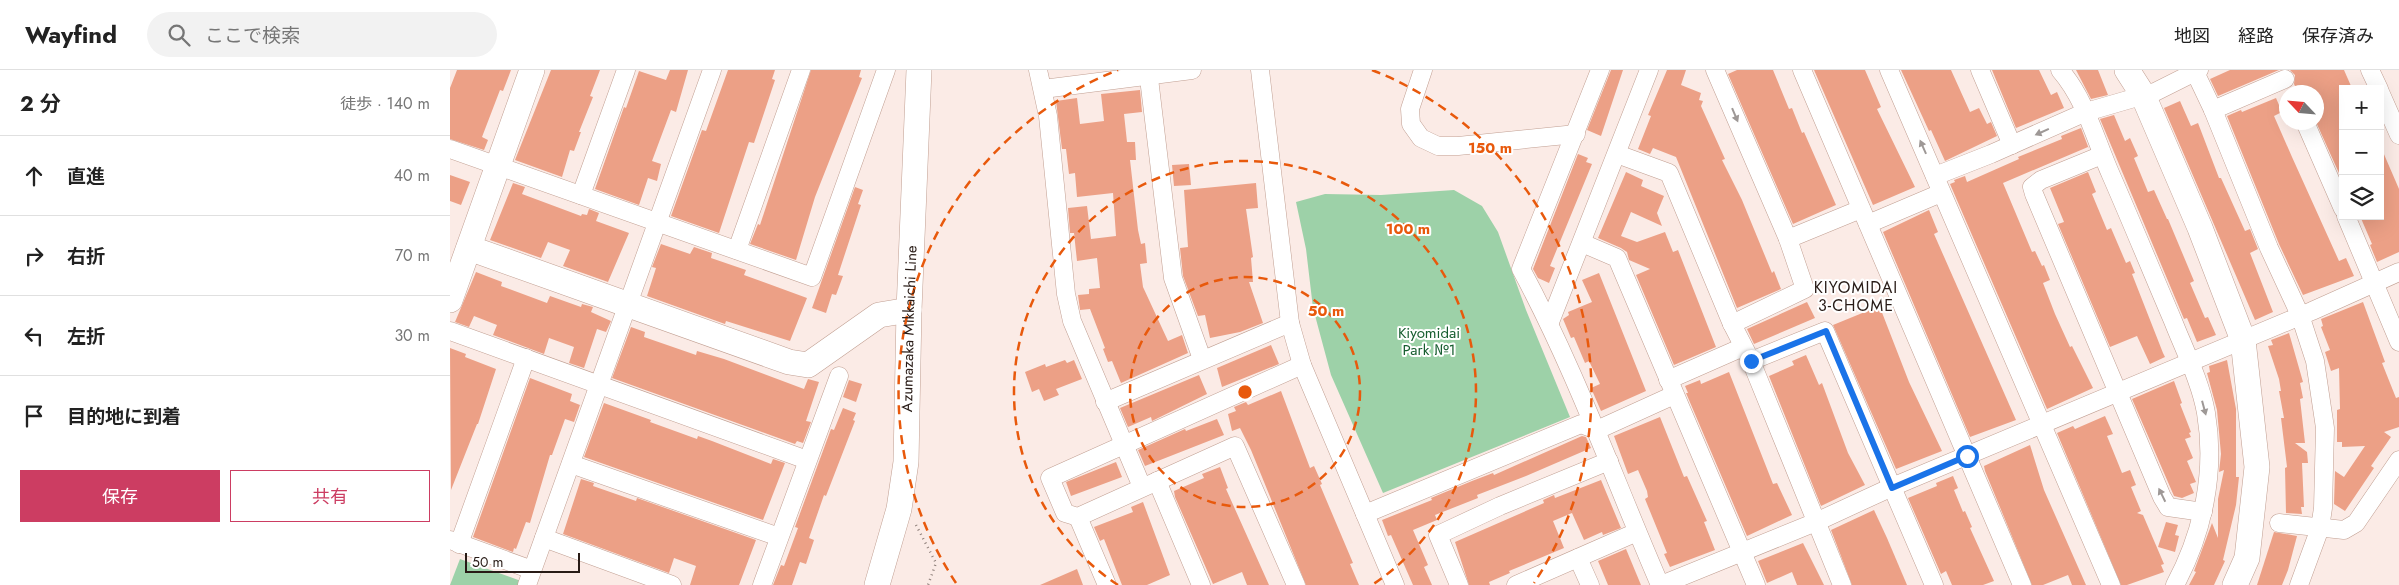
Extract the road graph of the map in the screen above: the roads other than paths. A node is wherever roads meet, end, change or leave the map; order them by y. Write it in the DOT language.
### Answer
graph roads {
  1 [pos="532,70"];
  2 [pos="626,70"];
  3 [pos="712,70"];
  4 [pos="801,70"];
  5 [pos="886,70"];
  6 [pos="919,70"];
  7 [pos="1038,70"];
  8 [pos="1192,70"];
  9 [pos="1260,70"];
  10 [pos="1423,70"];
  11 [pos="1600,70"];
  12 [pos="1649,70"];
  13 [pos="1715,70"];
  14 [pos="1802,70"];
  15 [pos="1889,70"];
  16 [pos="1980,70"];
  17 [pos="2060,70"];
  18 [pos="2127,70"];
  19 [pos="2370,70"];
  20 [pos="2196,71"];
  21 [pos="1149,73"];
  22 [pos="2286,80"];
  23 [pos="2377,85"];
  24 [pos="1043,89"];
  25 [pos="2143,95"];
  26 [pos="2384,101"];
  27 [pos="2213,110"];
  28 [pos="2086,112"];
  29 [pos="2308,130"];
  30 [pos="1576,134"];
  31 [pos="2399,135"];
  32 [pos="2012,145"];
  33 [pos="450,149"];
  34 [pos="1617,154"];
  35 [pos="2102,155"];
  36 [pos="498,166"];
  37 [pos="1935,176"];
  38 [pos="1941,192"];
  39 [pos="581,195"];
  40 [pos="2339,200"];
  41 [pos="1865,216"];
  42 [pos="2348,220"];
  43 [pos="658,222"];
  44 [pos="1788,240"];
  45 [pos="1582,243"];
  46 [pos="469,248"];
  47 [pos="737,250"];
  48 [pos="2399,272"];
  49 [pos="2374,283"];
  50 [pos="450,300"];
  51 [pos="628,303"];
  52 [pos="909,310"];
  53 [pos="2300,315"];
  54 [pos="1550,322"];
  55 [pos="1290,323"];
  56 [pos="1732,324"];
  57 [pos="450,331"];
  58 [pos="2243,340"];
  59 [pos="2399,342"];
  60 [pos="1747,354"];
  61 [pos="526,358"];
  62 [pos="1202,359"];
  63 [pos="2190,361"];
  64 [pos="1302,365"];
  65 [pos="839,376"];
  66 [pos="599,384"];
  67 [pos="1671,387"];
  68 [pos="2120,392"];
  69 [pos="1105,402"];
  70 [pos="2041,424"];
  71 [pos="1597,430"];
  72 [pos="1124,446"];
  73 [pos="1967,456"];
  74 [pos="807,460"];
  75 [pos="2399,460"];
  76 [pos="1609,461"];
  77 [pos="571,464"];
  78 [pos="1149,484"];
  79 [pos="1892,488"];
  80 [pos="2204,512"];
  81 [pos="1365,514"];
  82 [pos="1078,517"];
  83 [pos="1816,522"];
  84 [pos="2280,523"];
  85 [pos="2320,528"];
  86 [pos="1637,532"];
  87 [pos="780,537"];
  88 [pos="544,538"];
  89 [pos="454,542"];
  90 [pos="1742,553"];
  91 [pos="1578,558"];
  92 [pos="530,578"];
  93 [pos="1521,584"];
  94 [pos="672,585"];
  95 [pos="762,585"];
  96 [pos="877,585"];
  97 [pos="1107,585"];
  98 [pos="1201,585"];
  99 [pos="1296,585"];
  100 [pos="1395,585"];
  101 [pos="1459,585"];
  102 [pos="1590,585"];
  103 [pos="1660,585"];
  104 [pos="1756,585"];
  105 [pos="1842,585"];
  106 [pos="1934,585"];
  107 [pos="2022,585"];
  108 [pos="2111,585"];
  109 [pos="2176,585"];
  110 [pos="2235,585"];
  111 [pos="2299,585"];
  1 -- 36 [label="street"];
  2 -- 39 [label="street"];
  3 -- 43 [label="street"];
  4 -- 47 [label="street"];
  5 -- 47 [label="street"];
  6 -- 52 [label="street, Azumazaka Mikkaichi Line"];
  7 -- 24 [label="street"];
  8 -- 21 [label="street"];
  9 -- 55 [label="street"];
  10 -- 30 [label="street"];
  11 -- 30 [label="street"];
  12 -- 34 [label="street"];
  13 -- 44 [label="street, one-way"];
  14 -- 41 [label="street"];
  37 -- 15 [label="street, one-way"];
  16 -- 32 [label="street"];
  17 -- 28 [label="street"];
  18 -- 25 [label="street"];
  19 -- 23 [label="street"];
  20 -- 25 [label="street"];
  20 -- 27 [label="street"];
  21 -- 24 [label="street"];
  21 -- 62 [label="street"];
  22 -- 27 [label="street"];
  24 -- 69 [label="street"];
  25 -- 28 [label="street"];
  25 -- 58 [label="street"];
  26 -- 31 [label="street"];
  27 -- 53 [label="street"];
  28 -- 32 [label="street, one-way"];
  28 -- 35 [label="street"];
  29 -- 40 [label="street"];
  30 -- 54 [label="street"];
  32 -- 37 [label="street"];
  33 -- 36 [label="street"];
  34 -- 45 [label="street"];
  34 -- 56 [label="street"];
  35 -- 63 [label="street"];
  35 -- 68 [label="street"];
  36 -- 39 [label="street"];
  36 -- 46 [label="street"];
  37 -- 38 [label="street"];
  38 -- 41 [label="street"];
  38 -- 70 [label="street"];
  39 -- 43 [label="street"];
  41 -- 44 [label="street"];
  41 -- 73 [label="street"];
  42 -- 49 [label="street"];
  43 -- 47 [label="street"];
  43 -- 51 [label="street"];
  44 -- 56 [label="street"];
  45 -- 54 [label="street"];
  45 -- 67 [label="street"];
  46 -- 50 [label="street"];
  46 -- 51 [label="street"];
  48 -- 49 [label="street"];
  49 -- 53 [label="street"];
  49 -- 59 [label="street"];
  51 -- 52 [label="street"];
  51 -- 66 [label="street"];
  52 -- 96 [label="street, Azumazaka Mikkaichi Line"];
  53 -- 58 [label="street"];
  53 -- 85 [label="street"];
  54 -- 71 [label="street"];
  55 -- 62 [label="street"];
  55 -- 64 [label="street"];
  56 -- 60 [label="street"];
  57 -- 61 [label="street"];
  58 -- 63 [label="street"];
  58 -- 110 [label="street"];
  60 -- 67 [label="street"];
  60 -- 79 [label="street"];
  60 -- 83 [label="street"];
  61 -- 66 [label="street"];
  61 -- 89 [label="street"];
  62 -- 69 [label="street"];
  63 -- 68 [label="street"];
  63 -- 80 [label="street, one-way"];
  64 -- 72 [label="street"];
  64 -- 81 [label="street"];
  65 -- 74 [label="street"];
  66 -- 74 [label="street"];
  66 -- 77 [label="street"];
  67 -- 71 [label="street"];
  67 -- 90 [label="street"];
  68 -- 70 [label="street"];
  80 -- 68 [label="street, one-way"];
  69 -- 72 [label="street"];
  70 -- 73 [label="street"];
  70 -- 108 [label="street"];
  71 -- 76 [label="street"];
  71 -- 81 [label="street"];
  72 -- 78 [label="street"];
  72 -- 82 [label="street"];
  73 -- 79 [label="street"];
  73 -- 107 [label="street"];
  74 -- 87 [label="street"];
  75 -- 85 [label="street"];
  76 -- 86 [label="street"];
  76 -- 101 [label="street"];
  77 -- 87 [label="street"];
  77 -- 88 [label="street"];
  78 -- 82 [label="street"];
  78 -- 98 [label="street"];
  78 -- 99 [label="street"];
  79 -- 83 [label="street"];
  79 -- 106 [label="street"];
  80 -- 109 [label="street"];
  81 -- 100 [label="street"];
  82 -- 97 [label="street"];
  83 -- 90 [label="street"];
  83 -- 105 [label="street"];
  84 -- 85 [label="street"];
  85 -- 111 [label="street"];
  86 -- 91 [label="street"];
  86 -- 103 [label="street"];
  87 -- 95 [label="street"];
  88 -- 92 [label="street"];
  88 -- 94 [label="street"];
  89 -- 92 [label="street"];
  90 -- 103 [label="street"];
  90 -- 104 [label="street"];
  91 -- 93 [label="street"];
  91 -- 102 [label="street"];
}
